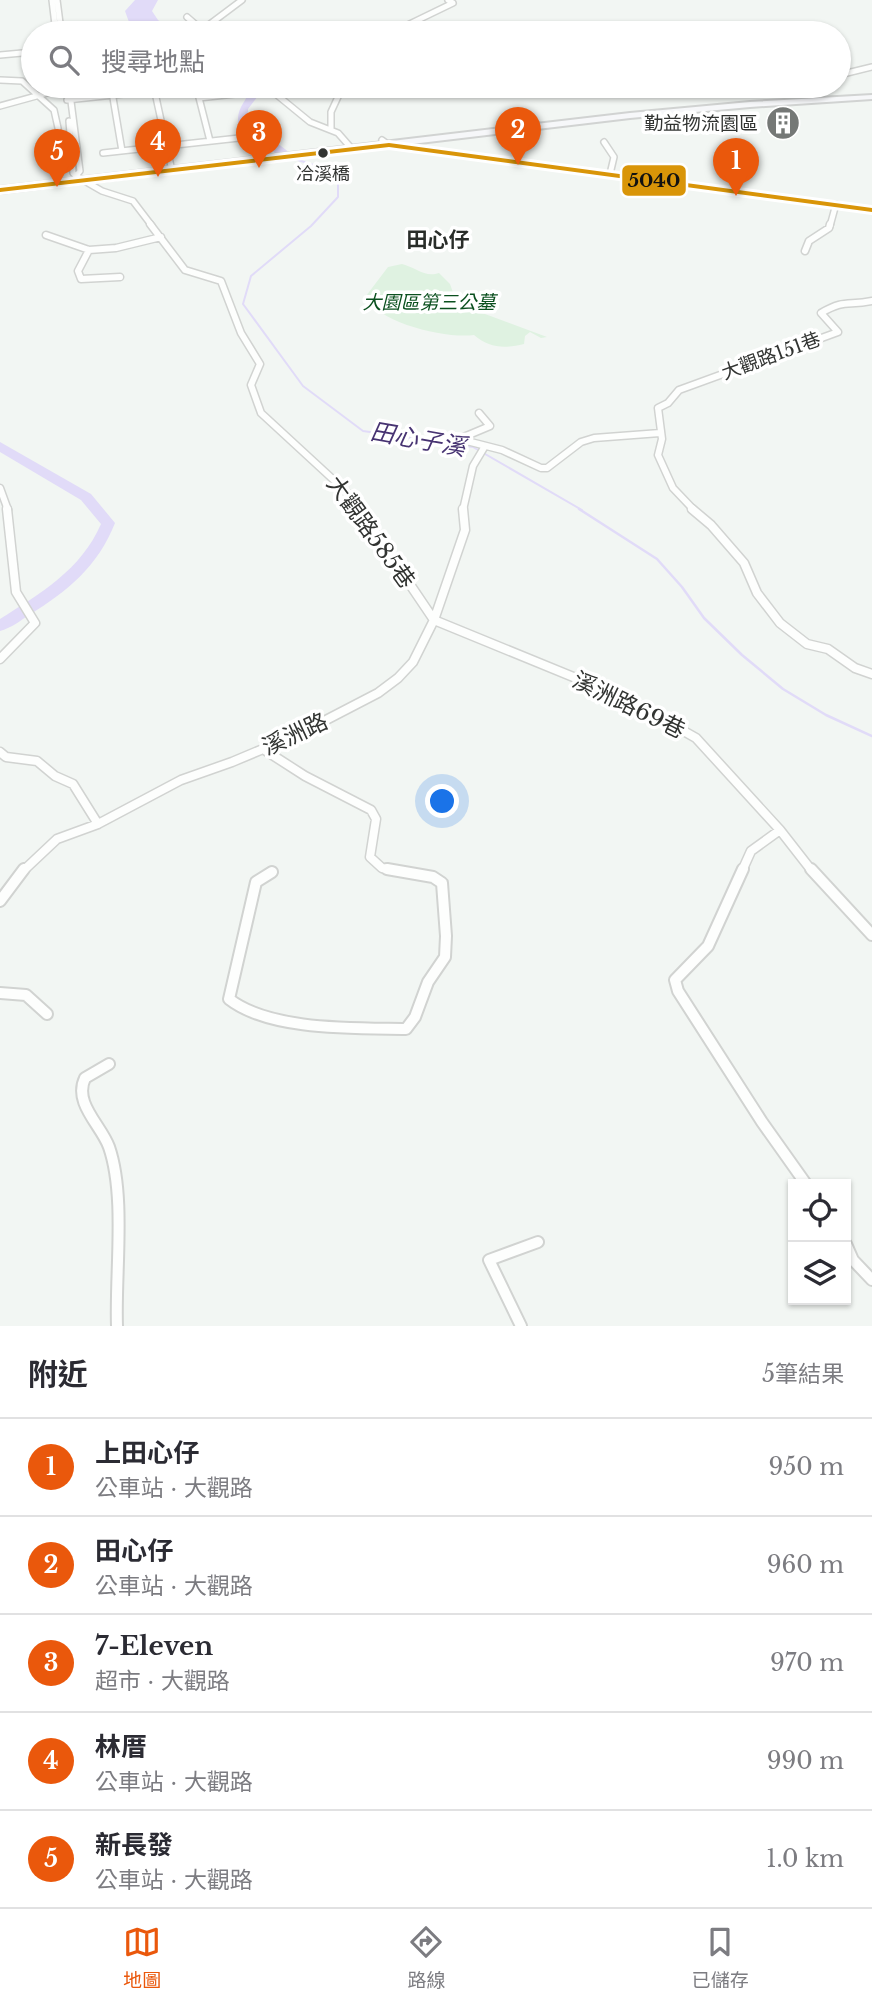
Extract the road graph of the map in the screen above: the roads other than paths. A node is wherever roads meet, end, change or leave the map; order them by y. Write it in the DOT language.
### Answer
graph roads {
  1 [pos="52,0"];
  2 [pos="57,0"];
  3 [pos="242,0"];
  4 [pos="448,0"];
  5 [pos="187,17"];
  6 [pos="56,21"];
  7 [pos="58,21"];
  8 [pos="192,21"];
  9 [pos="214,21"];
  10 [pos="416,21"];
  11 [pos="21,53"];
  12 [pos="0,55"];
  13 [pos="872,67"];
  14 [pos="851,72"];
  15 [pos="0,80"];
  16 [pos="21,81"];
  17 [pos="872,95"];
  18 [pos="851,96"];
  19 [pos="28,98"];
  20 [pos="41,98"];
  21 [pos="80,98"];
  22 [pos="113,98"];
  23 [pos="156,98"];
  24 [pos="199,98"];
  25 [pos="281,98"];
  26 [pos="336,98"];
  27 [pos="823,98"];
  28 [pos="69,99"];
  29 [pos="0,106"];
  30 [pos="58,128"];
  31 [pos="331,129"];
  32 [pos="239,138"];
  33 [pos="210,141"];
  34 [pos="604,142"];
  35 [pos="386,143"];
  36 [pos="167,146"];
  37 [pos="351,147"];
  38 [pos="122,151"];
  39 [pos="103,153"];
  40 [pos="172,169"];
  41 [pos="610,174"];
  42 [pos="79,178"];
  43 [pos="0,188"];
  44 [pos="836,204"];
  45 [pos="872,210"];
  46 [pos="46,235"];
  47 [pos="161,237"];
  48 [pos="89,250"];
  49 [pos="805,250"];
  50 [pos="120,277"];
  51 [pos="872,301"];
  52 [pos="479,413"];
  53 [pos="660,433"];
  54 [pos="485,446"];
  55 [pos="0,488"];
  56 [pos="4,514"];
  57 [pos="434,620"];
  58 [pos="0,659"];
  59 [pos="872,674"];
  60 [pos="263,749"];
  61 [pos="0,751"];
  62 [pos="99,824"];
  63 [pos="780,830"];
  64 [pos="272,872"];
  65 [pos="0,901"];
  66 [pos="872,935"];
  67 [pos="0,993"];
  68 [pos="47,1014"];
  69 [pos="109,1064"];
  70 [pos="802,1179"];
  71 [pos="538,1242"];
  72 [pos="851,1255"];
  73 [pos="872,1280"];
  74 [pos="117,1326"];
  75 [pos="521,1326"];
  1 -- 6 [label="street"];
  2 -- 7 [label="street"];
  3 -- 9 [label="street"];
  4 -- 10 [label="street"];
  5 -- 8 [label="street"];
  11 -- 12 [label="street"];
  13 -- 14 [label="street"];
  15 -- 16 [label="street"];
  17 -- 18 [label="main road"];
  19 -- 29 [label="street"];
  20 -- 30 [label="street"];
  21 -- 28 [label="street"];
  22 -- 38 [label="street"];
  23 -- 36 [label="street"];
  24 -- 33 [label="street"];
  25 -- 31 [label="street"];
  26 -- 31 [label="street"];
  27 -- 35 [label="main road"];
  28 -- 42 [label="street"];
  31 -- 37 [label="street"];
  32 -- 33 [label="street"];
  33 -- 36 [label="street"];
  34 -- 41 [label="street"];
  35 -- 37 [label="main road"];
  35 -- 41 [label="street"];
  36 -- 38 [label="street"];
  36 -- 40 [label="street"];
  37 -- 40 [label="main road"];
  38 -- 39 [label="street"];
  40 -- 42 [label="main road"];
  41 -- 44 [label="street"];
  42 -- 43 [label="main road"];
  42 -- 47 [label="street, 大觀路585巷"];
  44 -- 45 [label="street"];
  44 -- 49 [label="street"];
  46 -- 48 [label="street"];
  47 -- 48 [label="street"];
  47 -- 57 [label="street, 大觀路585巷"];
  48 -- 50 [label="street"];
  51 -- 53 [label="street, 大觀路151巷"];
  52 -- 54 [label="street"];
  53 -- 54 [label="street"];
  53 -- 59 [label="street"];
  54 -- 57 [label="street, 溪洲路"];
  55 -- 56 [label="street"];
  56 -- 58 [label="street"];
  57 -- 60 [label="street, 溪洲路"];
  57 -- 63 [label="street, 溪洲路69巷"];
  60 -- 62 [label="street, 溪洲路"];
  60 -- 64 [label="street"];
  61 -- 62 [label="street"];
  62 -- 65 [label="street, 溪洲路"];
  63 -- 66 [label="street, 溪洲路69巷"];
  63 -- 70 [label="street"];
  67 -- 68 [label="street"];
  69 -- 74 [label="street"];
  71 -- 75 [label="street"];
  72 -- 73 [label="street"];
}
